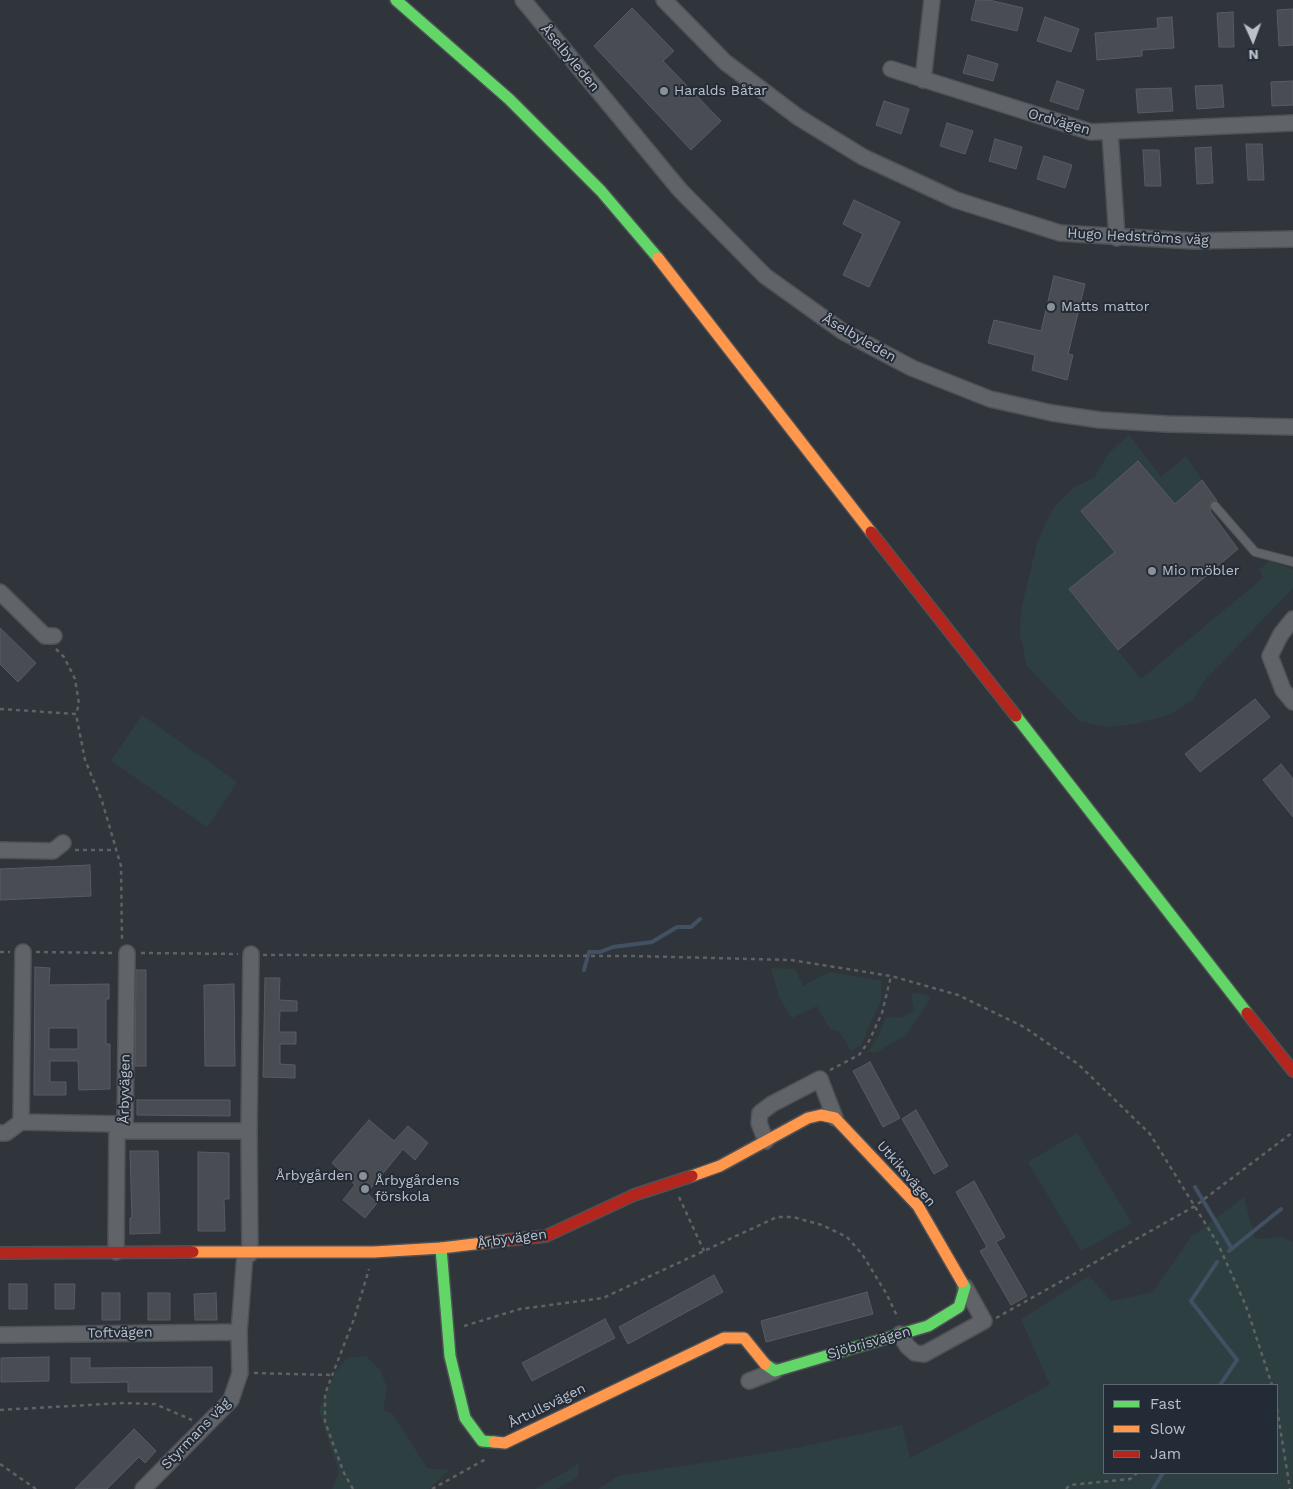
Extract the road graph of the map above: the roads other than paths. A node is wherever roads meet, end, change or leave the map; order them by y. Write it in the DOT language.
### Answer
graph roads {
  1 [pos="396,0"];
  2 [pos="522,0"];
  3 [pos="664,0"];
  4 [pos="932,0"];
  5 [pos="891,69"];
  6 [pos="923,80"];
  7 [pos="1293,123"];
  8 [pos="1110,133"];
  9 [pos="1118,238"];
  10 [pos="1293,239"];
  11 [pos="1293,427"];
  12 [pos="1215,506"];
  13 [pos="1293,562"];
  14 [pos="0,592"];
  15 [pos="1293,619"];
  16 [pos="50,636"];
  17 [pos="1293,702"];
  18 [pos="58,847"];
  19 [pos="0,850"];
  20 [pos="23,952"];
  21 [pos="124,953"];
  22 [pos="251,954"];
  23 [pos="1293,1071"];
  24 [pos="835,1118"];
  25 [pos="21,1122"];
  26 [pos="121,1128"];
  27 [pos="249,1131"];
  28 [pos="0,1133"];
  29 [pos="766,1141"];
  30 [pos="440,1248"];
  31 [pos="116,1252"];
  32 [pos="0,1253"];
  33 [pos="247,1254"];
  34 [pos="965,1287"];
  35 [pos="240,1332"];
  36 [pos="903,1333"];
  37 [pos="0,1335"];
  38 [pos="775,1371"];
  39 [pos="749,1381"];
  40 [pos="143,1489"];
  1 -- 23 [label="main road"];
  2 -- 11 [label="street, Åselbyleden"];
  3 -- 9 [label="street, Hugo Hedströms väg"];
  4 -- 6 [label="street"];
  5 -- 6 [label="street, Ordvägen"];
  6 -- 8 [label="street, Ordvägen"];
  7 -- 8 [label="street, Ordvägen"];
  8 -- 9 [label="street"];
  9 -- 10 [label="street, Hugo Hedströms väg"];
  12 -- 13 [label="lane"];
  14 -- 16 [label="street"];
  15 -- 17 [label="street"];
  18 -- 19 [label="street"];
  20 -- 25 [label="street"];
  21 -- 26 [label="street, Årbyvägen"];
  22 -- 27 [label="street"];
  24 -- 29 [label="main road, Årbyvägen"];
  24 -- 29 [label="street"];
  24 -- 34 [label="main road, Utkiksvägen"];
  25 -- 26 [label="street, Årbyvägen"];
  25 -- 28 [label="street, Årbyvägen"];
  26 -- 27 [label="street, Årbyvägen"];
  26 -- 31 [label="street, Årbyvägen"];
  27 -- 33 [label="street"];
  29 -- 30 [label="main road, Årbyvägen"];
  30 -- 33 [label="main road, Årbyvägen"];
  30 -- 38 [label="main road, Årtullsvägen"];
  31 -- 32 [label="main road, Årbyvägen"];
  31 -- 33 [label="main road, Årbyvägen"];
  33 -- 35 [label="street, Styrmans väg"];
  34 -- 36 [label="main road, Sjöbrisvägen"];
  34 -- 36 [label="street"];
  35 -- 37 [label="street, Toftvägen"];
  35 -- 40 [label="street, Styrmans väg"];
  36 -- 38 [label="main road, Sjöbrisvägen"];
  38 -- 39 [label="street, Sjöbrisvägen"];
}
